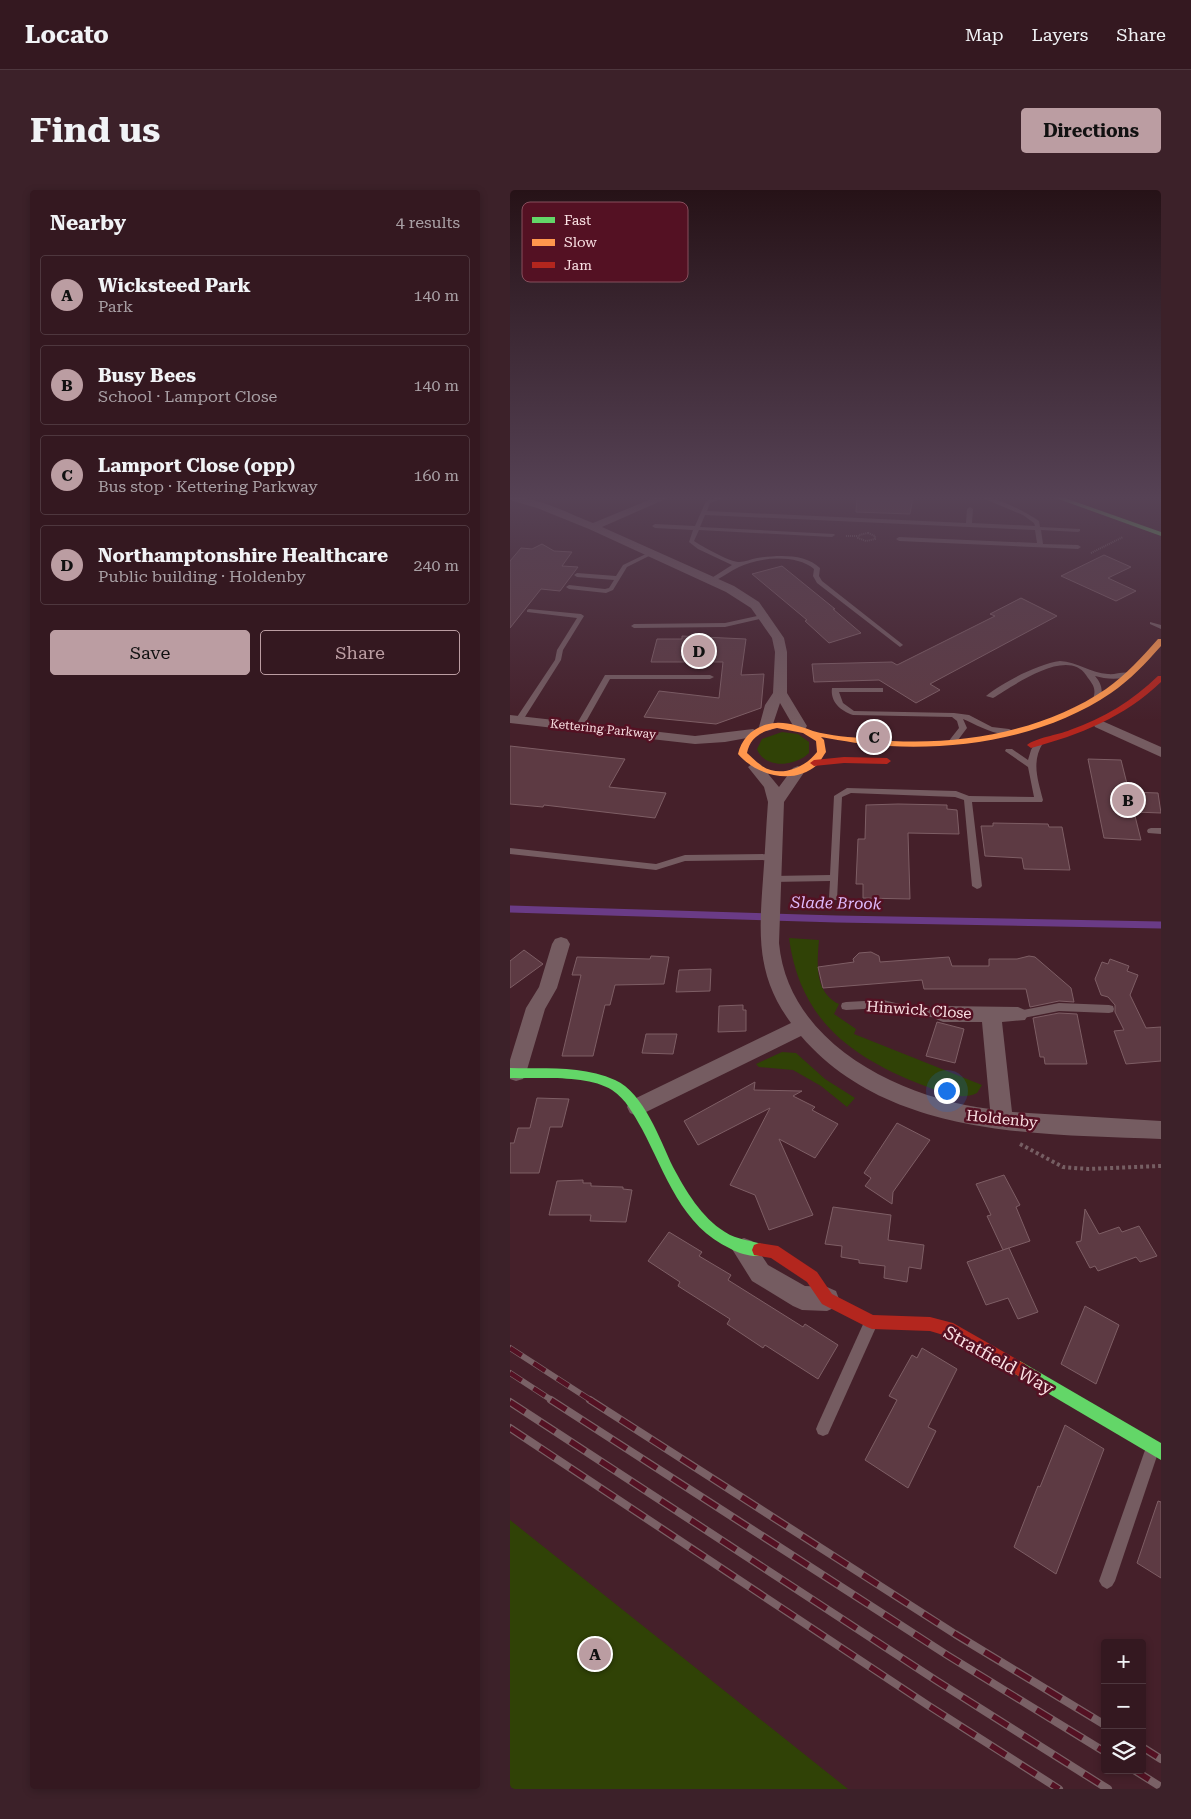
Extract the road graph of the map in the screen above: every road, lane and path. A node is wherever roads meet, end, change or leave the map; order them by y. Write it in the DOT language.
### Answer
graph roads {
  1 [pos="622,572"];
  2 [pos="693,572"];
  3 [pos="726,572"];
  4 [pos="817,572"];
  5 [pos="577,575"];
  6 [pos="618,578"];
  7 [pos="712,580"];
  8 [pos="569,587"];
  9 [pos="529,611"];
  10 [pos="766,616"];
  11 [pos="1152,623"];
  12 [pos="634,626"];
  13 [pos="1161,627"];
  14 [pos="1161,641"];
  15 [pos="900,645"];
  16 [pos="1133,672"];
  17 [pos="1088,673"];
  18 [pos="710,677"];
  19 [pos="1161,678"];
  20 [pos="880,690"];
  21 [pos="780,693"];
  22 [pos="990,696"];
  23 [pos="1097,699"];
  24 [pos="954,715"];
  25 [pos="514,720"];
  26 [pos="1100,724"];
  27 [pos="800,726"];
  28 [pos="579,727"];
  29 [pos="760,730"];
  30 [pos="1013,732"];
  31 [pos="813,733"];
  32 [pos="695,740"];
  33 [pos="952,742"];
  34 [pos="1039,743"];
  35 [pos="1004,752"];
  36 [pos="1161,754"];
  37 [pos="896,761"];
  38 [pos="750,764"];
  39 [pos="814,764"];
  40 [pos="1030,765"];
  41 [pos="798,771"];
  42 [pos="968,799"];
  43 [pos="776,802"];
  44 [pos="1151,831"];
  45 [pos="1161,831"];
  46 [pos="510,852"];
  47 [pos="773,857"];
  48 [pos="835,878"];
  49 [pos="772,879"];
  50 [pos="977,886"];
  51 [pos="834,898"];
  52 [pos="561,944"];
  53 [pos="846,1006"];
  54 [pos="1108,1009"];
  55 [pos="943,1014"];
  56 [pos="991,1014"];
  57 [pos="1018,1015"];
  58 [pos="802,1026"];
  59 [pos="513,1073"];
  60 [pos="637,1106"];
  61 [pos="1002,1121"];
  62 [pos="1161,1130"];
  63 [pos="1161,1166"];
  64 [pos="744,1249"];
  65 [pos="826,1299"];
  66 [pos="872,1322"];
  67 [pos="823,1429"];
  68 [pos="1157,1450"];
  69 [pos="1107,1581"];
  1 -- 6 [label="lane"];
  2 -- 7 [label="street"];
  3 -- 7 [label="lane"];
  4 -- 15 [label="lane"];
  5 -- 6 [label="lane"];
  6 -- 8 [label="lane"];
  7 -- 10 [label="street"];
  9 -- 25 [label="lane"];
  10 -- 12 [label="lane"];
  10 -- 21 [label="street"];
  11 -- 13 [label="lane"];
  14 -- 16 [label="street"];
  16 -- 17 [label="lane"];
  16 -- 23 [label="street"];
  17 -- 22 [label="lane"];
  17 -- 23 [label="lane"];
  18 -- 28 [label="lane"];
  19 -- 26 [label="street"];
  20 -- 24 [label="lane"];
  21 -- 27 [label="street"];
  21 -- 29 [label="street"];
  23 -- 30 [label="street"];
  24 -- 30 [label="lane"];
  24 -- 33 [label="lane"];
  25 -- 28 [label="street, Kettering Parkway"];
  26 -- 34 [label="street"];
  26 -- 36 [label="street"];
  27 -- 29 [label="street"];
  27 -- 31 [label="street"];
  28 -- 32 [label="street, Kettering Parkway"];
  29 -- 32 [label="street, Kettering Parkway"];
  29 -- 38 [label="street"];
  30 -- 33 [label="street"];
  31 -- 33 [label="street"];
  31 -- 39 [label="street"];
  32 -- 38 [label="street, Kettering Parkway"];
  34 -- 35 [label="street"];
  34 -- 40 [label="lane"];
  35 -- 40 [label="lane"];
  37 -- 39 [label="street"];
  38 -- 41 [label="street"];
  38 -- 43 [label="street, Holdenby"];
  39 -- 41 [label="street"];
  40 -- 42 [label="lane"];
  41 -- 43 [label="street"];
  42 -- 48 [label="lane"];
  42 -- 50 [label="lane"];
  43 -- 47 [label="street, Holdenby"];
  44 -- 45 [label="lane"];
  46 -- 47 [label="lane"];
  47 -- 49 [label="street, Holdenby"];
  48 -- 49 [label="lane"];
  48 -- 51 [label="lane"];
  49 -- 58 [label="street, Holdenby"];
  52 -- 59 [label="street, Stratfield Way"];
  53 -- 55 [label="lane, Hinwick Close"];
  54 -- 57 [label="lane, Hinwick Close"];
  55 -- 56 [label="street, Hinwick Close"];
  56 -- 57 [label="street, Hinwick Close"];
  56 -- 61 [label="street, Hinwick Close"];
  58 -- 60 [label="street"];
  58 -- 61 [label="street, Holdenby"];
  59 -- 60 [label="street, Stratfield Way"];
  60 -- 64 [label="street, Stratfield Way"];
  61 -- 62 [label="street, Holdenby"];
  61 -- 63 [label="path"];
  64 -- 65 [label="street, Stratfield Way"];
  65 -- 66 [label="street, Stratfield Way"];
  66 -- 67 [label="lane"];
  66 -- 68 [label="street, Stratfield Way"];
  68 -- 69 [label="lane"];
}
